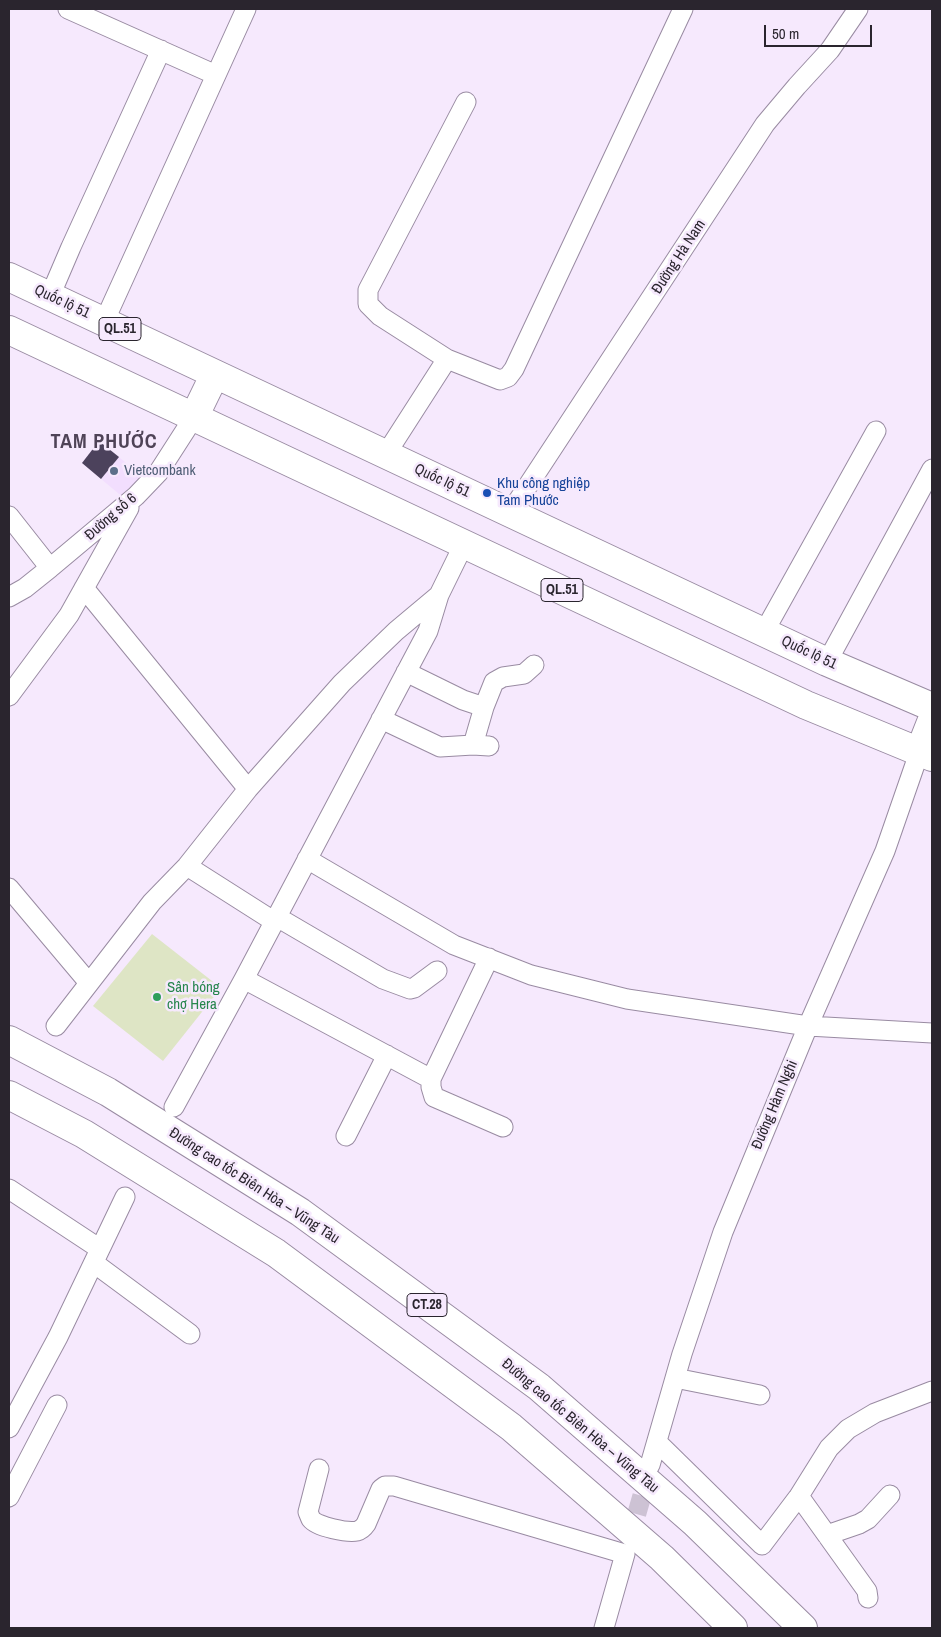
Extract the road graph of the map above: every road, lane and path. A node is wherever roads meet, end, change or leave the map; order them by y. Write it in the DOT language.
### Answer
graph roads {
  1 [pos="68,9"];
  2 [pos="246,9"];
  3 [pos="683,9"];
  4 [pos="858,10"];
  5 [pos="161,50"];
  6 [pos="216,75"];
  7 [pos="466,102"];
  8 [pos="14,278"];
  9 [pos="50,296"];
  10 [pos="104,322"];
  11 [pos="9,330"];
  12 [pos="447,359"];
  13 [pos="215,374"];
  14 [pos="194,417"];
  15 [pos="876,431"];
  16 [pos="386,454"];
  17 [pos="932,469"];
  18 [pos="136,496"];
  19 [pos="510,513"];
  20 [pos="9,516"];
  21 [pos="464,544"];
  22 [pos="50,568"];
  23 [pos="84,588"];
  24 [pos="439,595"];
  25 [pos="9,597"];
  26 [pos="764,632"];
  27 [pos="827,662"];
  28 [pos="534,665"];
  29 [pos="406,672"];
  30 [pos="9,696"];
  31 [pos="484,707"];
  32 [pos="932,707"];
  33 [pos="381,719"];
  34 [pos="932,720"];
  35 [pos="926,755"];
  36 [pos="248,789"];
  37 [pos="307,859"];
  38 [pos="186,866"];
  39 [pos="9,888"];
  40 [pos="276,920"];
  41 [pos="488,958"];
  42 [pos="437,971"];
  43 [pos="244,979"];
  44 [pos="89,983"];
  45 [pos="56,1026"];
  46 [pos="808,1026"];
  47 [pos="932,1033"];
  48 [pos="9,1040"];
  49 [pos="387,1055"];
  50 [pos="431,1078"];
  51 [pos="9,1095"];
  52 [pos="174,1107"];
  53 [pos="502,1127"];
  54 [pos="346,1136"];
  55 [pos="9,1189"];
  56 [pos="125,1197"];
  57 [pos="97,1256"];
  58 [pos="190,1334"];
  59 [pos="675,1378"];
  60 [pos="932,1391"];
  61 [pos="760,1395"];
  62 [pos="57,1405"];
  63 [pos="9,1428"];
  64 [pos="657,1442"];
  65 [pos="650,1465"];
  66 [pos="319,1469"];
  67 [pos="890,1495"];
  68 [pos="799,1496"];
  69 [pos="9,1497"];
  70 [pos="827,1535"];
  71 [pos="868,1598"];
  72 [pos="604,1628"];
  73 [pos="733,1628"];
  74 [pos="802,1628"];
  1 -- 5 [label="street"];
  2 -- 6 [label="street"];
  3 -- 12 [label="street"];
  4 -- 19 [label="street, Đường Hà Nam"];
  5 -- 6 [label="street"];
  5 -- 9 [label="street"];
  6 -- 10 [label="street"];
  7 -- 12 [label="street"];
  8 -- 9 [label="highway, Quốc lộ 51 / QL.51"];
  9 -- 10 [label="highway, Quốc lộ 51 / QL.51"];
  10 -- 13 [label="highway, Quốc lộ 51 / QL.51"];
  11 -- 14 [label="highway, QL.51"];
  12 -- 16 [label="street"];
  13 -- 14 [label="highway"];
  13 -- 16 [label="highway, Quốc lộ 51 / QL.51"];
  14 -- 18 [label="street, Đường số 6"];
  14 -- 21 [label="highway, QL.51"];
  15 -- 26 [label="street"];
  16 -- 19 [label="highway, Quốc lộ 51 / QL.51"];
  17 -- 27 [label="street"];
  18 -- 22 [label="street, Đường số 6"];
  18 -- 23 [label="street"];
  19 -- 26 [label="highway, Quốc lộ 51 / QL.51"];
  20 -- 22 [label="street"];
  21 -- 24 [label="street"];
  21 -- 35 [label="highway, QL.51"];
  22 -- 25 [label="street, Đường số 6"];
  23 -- 30 [label="street"];
  23 -- 36 [label="street"];
  24 -- 29 [label="street"];
  24 -- 36 [label="street"];
  26 -- 27 [label="highway, Quốc lộ 51 / QL.51"];
  27 -- 32 [label="highway, Quốc lộ 51 / QL.51"];
  28 -- 31 [label="street"];
  29 -- 31 [label="street"];
  29 -- 33 [label="street"];
  31 -- 33 [label="street"];
  33 -- 37 [label="street"];
  34 -- 35 [label="highway"];
  35 -- 46 [label="street, Đường Hàm Nghi"];
  36 -- 38 [label="street"];
  37 -- 40 [label="street"];
  37 -- 41 [label="street"];
  38 -- 40 [label="street"];
  38 -- 44 [label="street"];
  39 -- 44 [label="street"];
  40 -- 42 [label="street"];
  40 -- 43 [label="street"];
  41 -- 46 [label="street"];
  41 -- 50 [label="street"];
  43 -- 49 [label="street"];
  43 -- 52 [label="street"];
  44 -- 45 [label="street"];
  46 -- 47 [label="street"];
  46 -- 59 [label="street, Đường Hàm Nghi"];
  48 -- 74 [label="highway, Đường cao tốc Biên Hòa – Vũng Tàu / CT.28"];
  49 -- 50 [label="street"];
  49 -- 54 [label="street"];
  50 -- 53 [label="street"];
  51 -- 73 [label="highway"];
  55 -- 57 [label="street"];
  56 -- 57 [label="street"];
  57 -- 58 [label="street"];
  57 -- 63 [label="street"];
  59 -- 61 [label="street"];
  59 -- 64 [label="street, Đường Hàm Nghi"];
  60 -- 68 [label="street"];
  62 -- 69 [label="street"];
  64 -- 65 [label="street, Đường Hàm Nghi"];
  64 -- 68 [label="street"];
  66 -- 72 [label="street"];
  67 -- 70 [label="street"];
  68 -- 70 [label="street"];
  70 -- 71 [label="street"];
}
